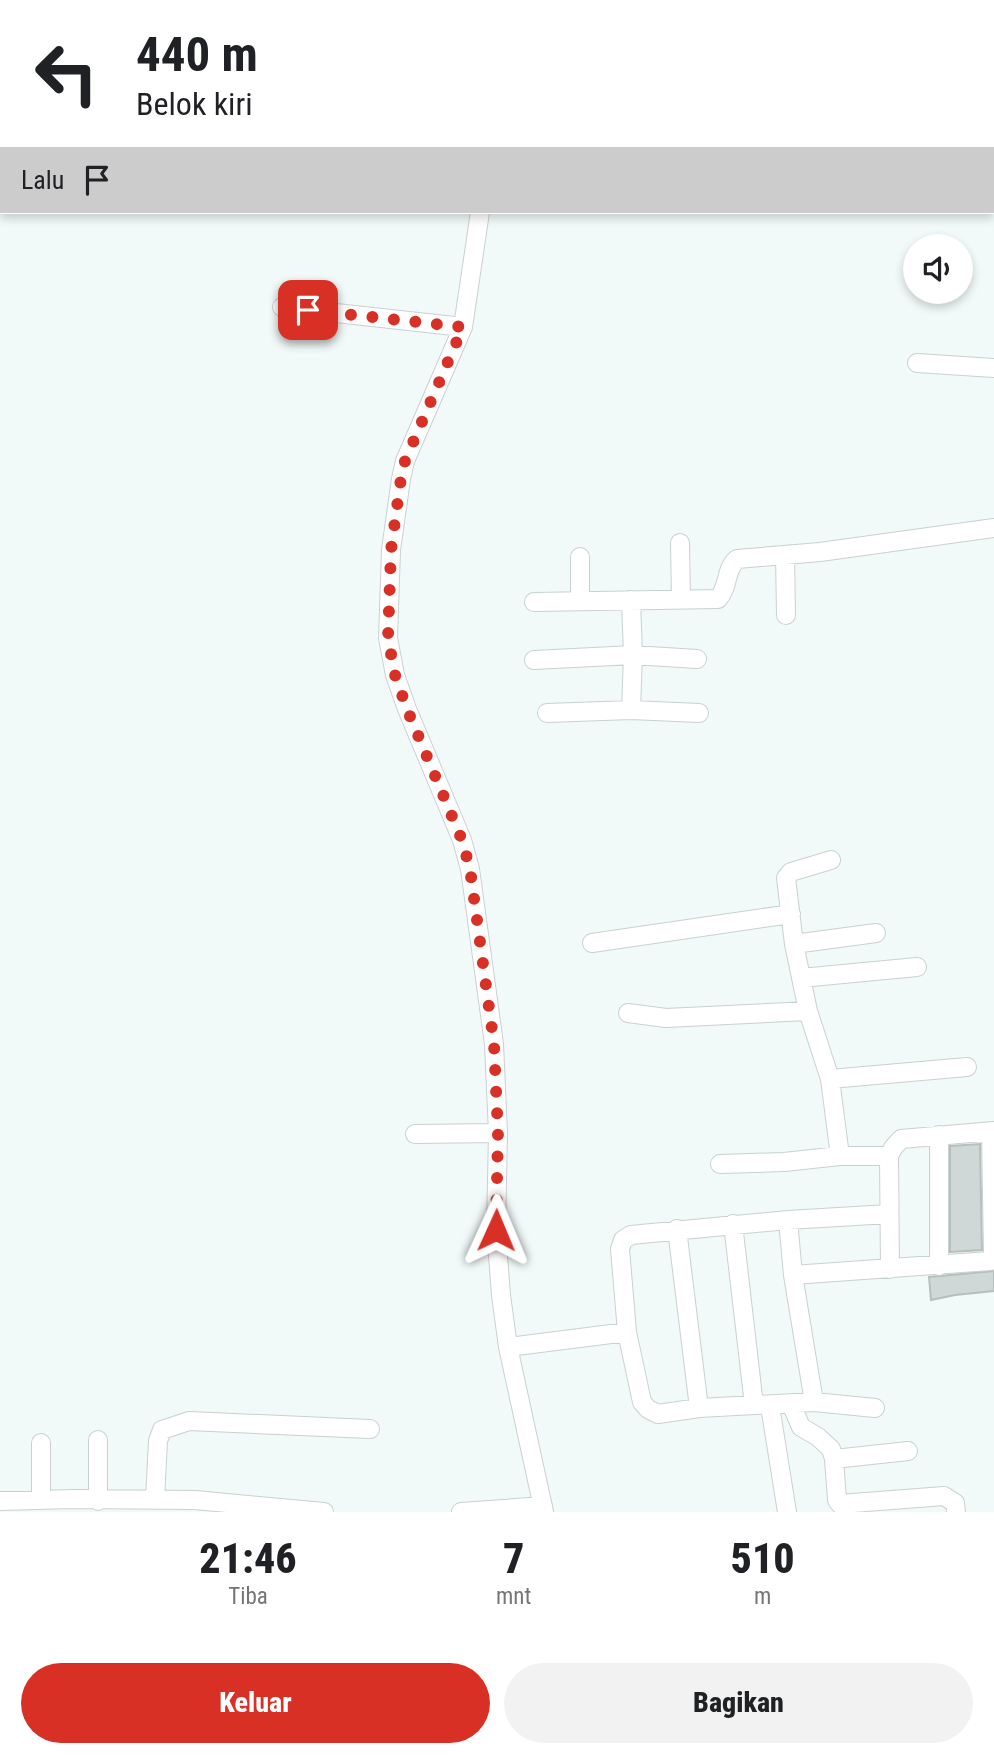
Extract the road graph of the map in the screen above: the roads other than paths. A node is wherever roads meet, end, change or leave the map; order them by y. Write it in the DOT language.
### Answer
graph roads {
  1 [pos="480,214"];
  2 [pos="282,307"];
  3 [pos="463,327"];
  4 [pos="917,363"];
  5 [pos="994,368"];
  6 [pos="994,528"];
  7 [pos="680,543"];
  8 [pos="785,555"];
  9 [pos="580,557"];
  10 [pos="681,599"];
  11 [pos="631,600"];
  12 [pos="580,601"];
  13 [pos="534,602"];
  14 [pos="786,615"];
  15 [pos="633,655"];
  16 [pos="697,659"];
  17 [pos="534,660"];
  18 [pos="631,710"];
  19 [pos="547,713"];
  20 [pos="699,713"];
  21 [pos="831,860"];
  22 [pos="791,914"];
  23 [pos="876,933"];
  24 [pos="592,943"];
  25 [pos="794,944"];
  26 [pos="917,967"];
  27 [pos="802,978"];
  28 [pos="808,1011"];
  29 [pos="628,1013"];
  30 [pos="967,1067"];
  31 [pos="830,1079"];
  32 [pos="992,1131"];
  33 [pos="498,1133"];
  34 [pos="415,1135"];
  35 [pos="939,1135"];
  36 [pos="840,1156"];
  37 [pos="889,1156"];
  38 [pos="720,1164"];
  39 [pos="889,1214"];
  40 [pos="788,1220"];
  41 [pos="733,1224"];
  42 [pos="677,1229"];
  43 [pos="939,1266"];
  44 [pos="890,1269"];
  45 [pos="793,1275"];
  46 [pos="627,1332"];
  47 [pos="508,1346"];
  48 [pos="814,1402"];
  49 [pos="792,1404"];
  50 [pos="762,1406"];
  51 [pos="699,1408"];
  52 [pos="875,1408"];
  53 [pos="370,1429"];
  54 [pos="98,1440"];
  55 [pos="41,1443"];
  56 [pos="908,1451"];
  57 [pos="834,1459"];
  58 [pos="155,1499"];
  59 [pos="41,1500"];
  60 [pos="98,1501"];
  61 [pos="7,1505"];
  62 [pos="74,1505"];
  63 [pos="194,1506"];
  64 [pos="543,1509"];
  65 [pos="324,1512"];
  66 [pos="461,1512"];
  67 [pos="786,1512"];
  68 [pos="956,1512"];
  1 -- 3 [label="street"];
  2 -- 3 [label="street"];
  3 -- 33 [label="street"];
  4 -- 5 [label="street"];
  6 -- 8 [label="street"];
  7 -- 10 [label="street"];
  8 -- 10 [label="street"];
  8 -- 14 [label="street"];
  9 -- 12 [label="street"];
  10 -- 11 [label="street"];
  11 -- 12 [label="street"];
  11 -- 15 [label="street"];
  12 -- 13 [label="street"];
  15 -- 16 [label="street"];
  15 -- 17 [label="street"];
  15 -- 18 [label="street"];
  18 -- 19 [label="street"];
  18 -- 20 [label="street"];
  21 -- 22 [label="street"];
  22 -- 24 [label="street"];
  22 -- 25 [label="street"];
  23 -- 25 [label="street"];
  25 -- 27 [label="street"];
  26 -- 27 [label="street"];
  27 -- 28 [label="street"];
  28 -- 29 [label="street"];
  28 -- 31 [label="street"];
  30 -- 31 [label="street"];
  31 -- 36 [label="street"];
  32 -- 35 [label="street"];
  32 -- 43 [label="street"];
  33 -- 34 [label="street"];
  33 -- 47 [label="street"];
  35 -- 37 [label="street"];
  35 -- 43 [label="street"];
  36 -- 37 [label="street"];
  36 -- 38 [label="street"];
  37 -- 39 [label="street"];
  39 -- 40 [label="street"];
  39 -- 44 [label="street"];
  40 -- 41 [label="street"];
  40 -- 45 [label="street"];
  41 -- 42 [label="street"];
  41 -- 50 [label="street"];
  42 -- 46 [label="street"];
  42 -- 51 [label="street"];
  43 -- 44 [label="street"];
  44 -- 45 [label="street"];
  45 -- 48 [label="street"];
  46 -- 47 [label="street"];
  46 -- 51 [label="street"];
  47 -- 64 [label="street"];
  48 -- 49 [label="street"];
  48 -- 52 [label="street"];
  49 -- 50 [label="street"];
  49 -- 57 [label="street"];
  50 -- 51 [label="street"];
  50 -- 67 [label="street"];
  53 -- 58 [label="street"];
  54 -- 60 [label="street"];
  55 -- 59 [label="street"];
  56 -- 57 [label="street"];
  57 -- 68 [label="street"];
  58 -- 60 [label="street"];
  58 -- 63 [label="street"];
  59 -- 61 [label="street"];
  59 -- 62 [label="street"];
  60 -- 62 [label="street"];
  63 -- 65 [label="street"];
  64 -- 66 [label="street"];
}
